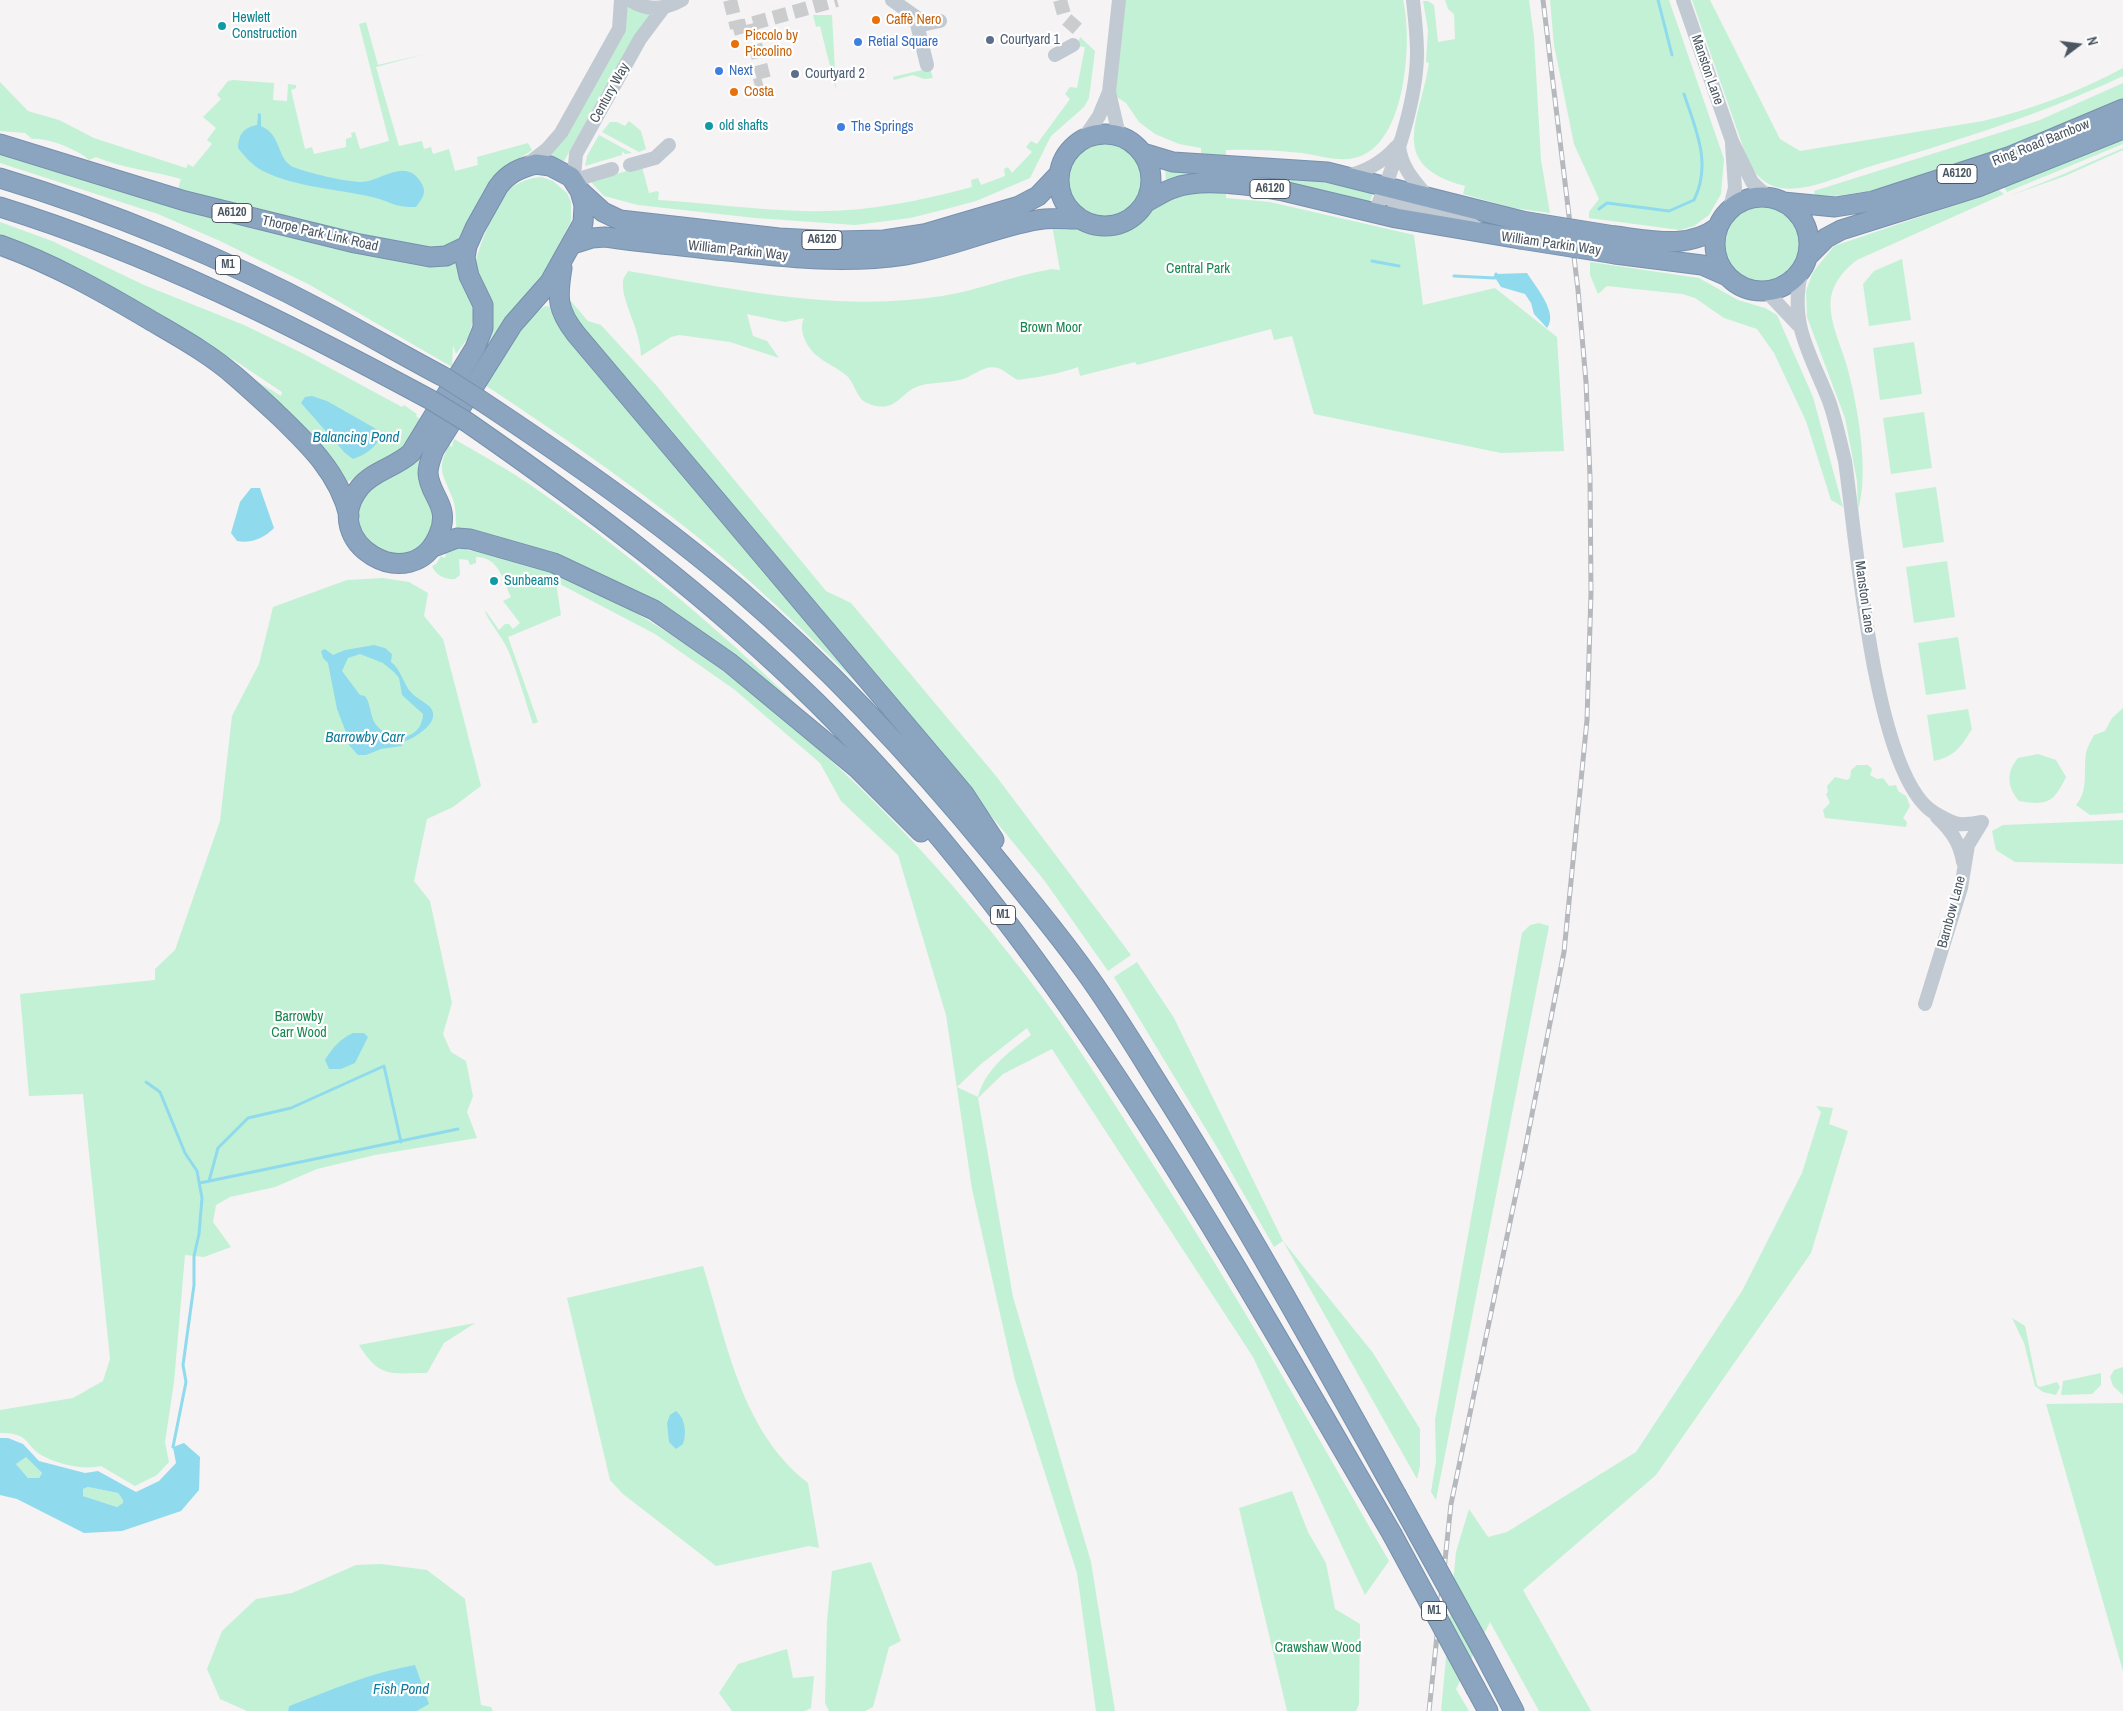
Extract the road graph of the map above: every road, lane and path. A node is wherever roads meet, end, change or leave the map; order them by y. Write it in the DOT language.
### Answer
graph roads {
  1 [pos="621,0"];
  2 [pos="630,0"];
  3 [pos="682,0"];
  4 [pos="892,0"];
  5 [pos="1119,0"];
  6 [pos="1413,0"];
  7 [pos="1683,0"];
  8 [pos="664,8"];
  9 [pos="915,16"];
  10 [pos="940,21"];
  11 [pos="1073,45"];
  12 [pos="1055,55"];
  13 [pos="927,65"];
  14 [pos="1109,92"];
  15 [pos="2123,109"];
  16 [pos="2123,129"];
  17 [pos="1119,136"];
  18 [pos="1084,138"];
  19 [pos="1732,141"];
  20 [pos="0,144"];
  21 [pos="1399,144"];
  22 [pos="672,149"];
  23 [pos="1143,153"];
  24 [pos="630,165"];
  25 [pos="525,167"];
  26 [pos="612,170"];
  27 [pos="1058,174"];
  28 [pos="1344,176"];
  29 [pos="0,178"];
  30 [pos="581,185"];
  31 [pos="1384,189"];
  32 [pos="1428,197"];
  33 [pos="1775,200"];
  34 [pos="1146,202"];
  35 [pos="0,207"];
  36 [pos="1729,210"];
  37 [pos="1374,212"];
  38 [pos="1079,219"];
  39 [pos="1718,227"];
  40 [pos="1521,230"];
  41 [pos="1484,235"];
  42 [pos="0,245"];
  43 [pos="1615,245"];
  44 [pos="467,246"];
  45 [pos="568,252"];
  46 [pos="1804,263"];
  47 [pos="1727,276"];
  48 [pos="1766,291"];
  49 [pos="1798,326"];
  50 [pos="349,516"];
  51 [pos="431,548"];
  52 [pos="1929,809"];
  53 [pos="1982,822"];
  54 [pos="1964,869"];
  55 [pos="1042,914"];
  56 [pos="1019,935"];
  57 [pos="1925,1004"];
  58 [pos="1488,1711"];
  59 [pos="1514,1711"];
  1 -- 25 [label="street, Century Way"];
  2 -- 8 [label="street"];
  3 -- 8 [label="street"];
  4 -- 9 [label="street"];
  5 -- 14 [label="street"];
  6 -- 21 [label="street"];
  7 -- 19 [label="street, Manston Lane"];
  8 -- 30 [label="street, Century Way"];
  9 -- 10 [label="street"];
  9 -- 13 [label="street"];
  11 -- 12 [label="street"];
  14 -- 17 [label="street"];
  14 -- 18 [label="street"];
  15 -- 33 [label="highway, Ring Road Barnbow / A6120"];
  16 -- 46 [label="highway, Ring Road Barnbow / A6120"];
  17 -- 18 [label="highway"];
  17 -- 23 [label="highway"];
  18 -- 27 [label="highway"];
  19 -- 33 [label="street, Manston Lane"];
  19 -- 36 [label="street, Manston Lane"];
  20 -- 44 [label="highway, Thorpe Park Link Road / A6120"];
  21 -- 28 [label="street"];
  21 -- 31 [label="street"];
  21 -- 32 [label="street"];
  22 -- 24 [label="street"];
  23 -- 28 [label="highway, William Parkin Way / A6120"];
  23 -- 34 [label="highway"];
  25 -- 30 [label="highway, William Parkin Way"];
  25 -- 44 [label="highway"];
  26 -- 30 [label="street"];
  27 -- 30 [label="highway, William Parkin Way / A6120"];
  27 -- 38 [label="highway"];
  28 -- 31 [label="highway, William Parkin Way / A6120"];
  29 -- 55 [label="highway, M1, bridge"];
  30 -- 45 [label="highway"];
  31 -- 32 [label="highway, William Parkin Way / A6120"];
  31 -- 37 [label="street"];
  31 -- 41 [label="street"];
  32 -- 40 [label="highway, William Parkin Way / A6120"];
  33 -- 36 [label="highway"];
  33 -- 46 [label="highway"];
  34 -- 37 [label="highway, William Parkin Way / A6120"];
  34 -- 38 [label="highway"];
  35 -- 56 [label="highway, M1, bridge"];
  36 -- 39 [label="highway"];
  37 -- 41 [label="highway, William Parkin Way / A6120"];
  38 -- 45 [label="highway, William Parkin Way / A6120"];
  39 -- 43 [label="highway, William Parkin Way / A6120"];
  39 -- 47 [label="highway"];
  40 -- 41 [label="highway, William Parkin Way / A6120"];
  40 -- 43 [label="highway, William Parkin Way / A6120, bridge"];
  42 -- 50 [label="highway"];
  43 -- 47 [label="highway, William Parkin Way / A6120"];
  44 -- 50 [label="highway"];
  45 -- 51 [label="highway"];
  45 -- 55 [label="highway, M1"];
  46 -- 48 [label="highway"];
  46 -- 49 [label="street, Manston Lane"];
  47 -- 48 [label="highway"];
  48 -- 49 [label="street, Manston Lane"];
  49 -- 52 [label="street, Manston Lane"];
  50 -- 51 [label="highway"];
  51 -- 56 [label="highway, M1"];
  52 -- 53 [label="street, Manston Lane"];
  52 -- 54 [label="street"];
  53 -- 54 [label="street, Barnbow Lane"];
  54 -- 57 [label="street, Barnbow Lane"];
  55 -- 59 [label="highway, M1, bridge"];
  56 -- 58 [label="highway, M1, bridge"];
}
